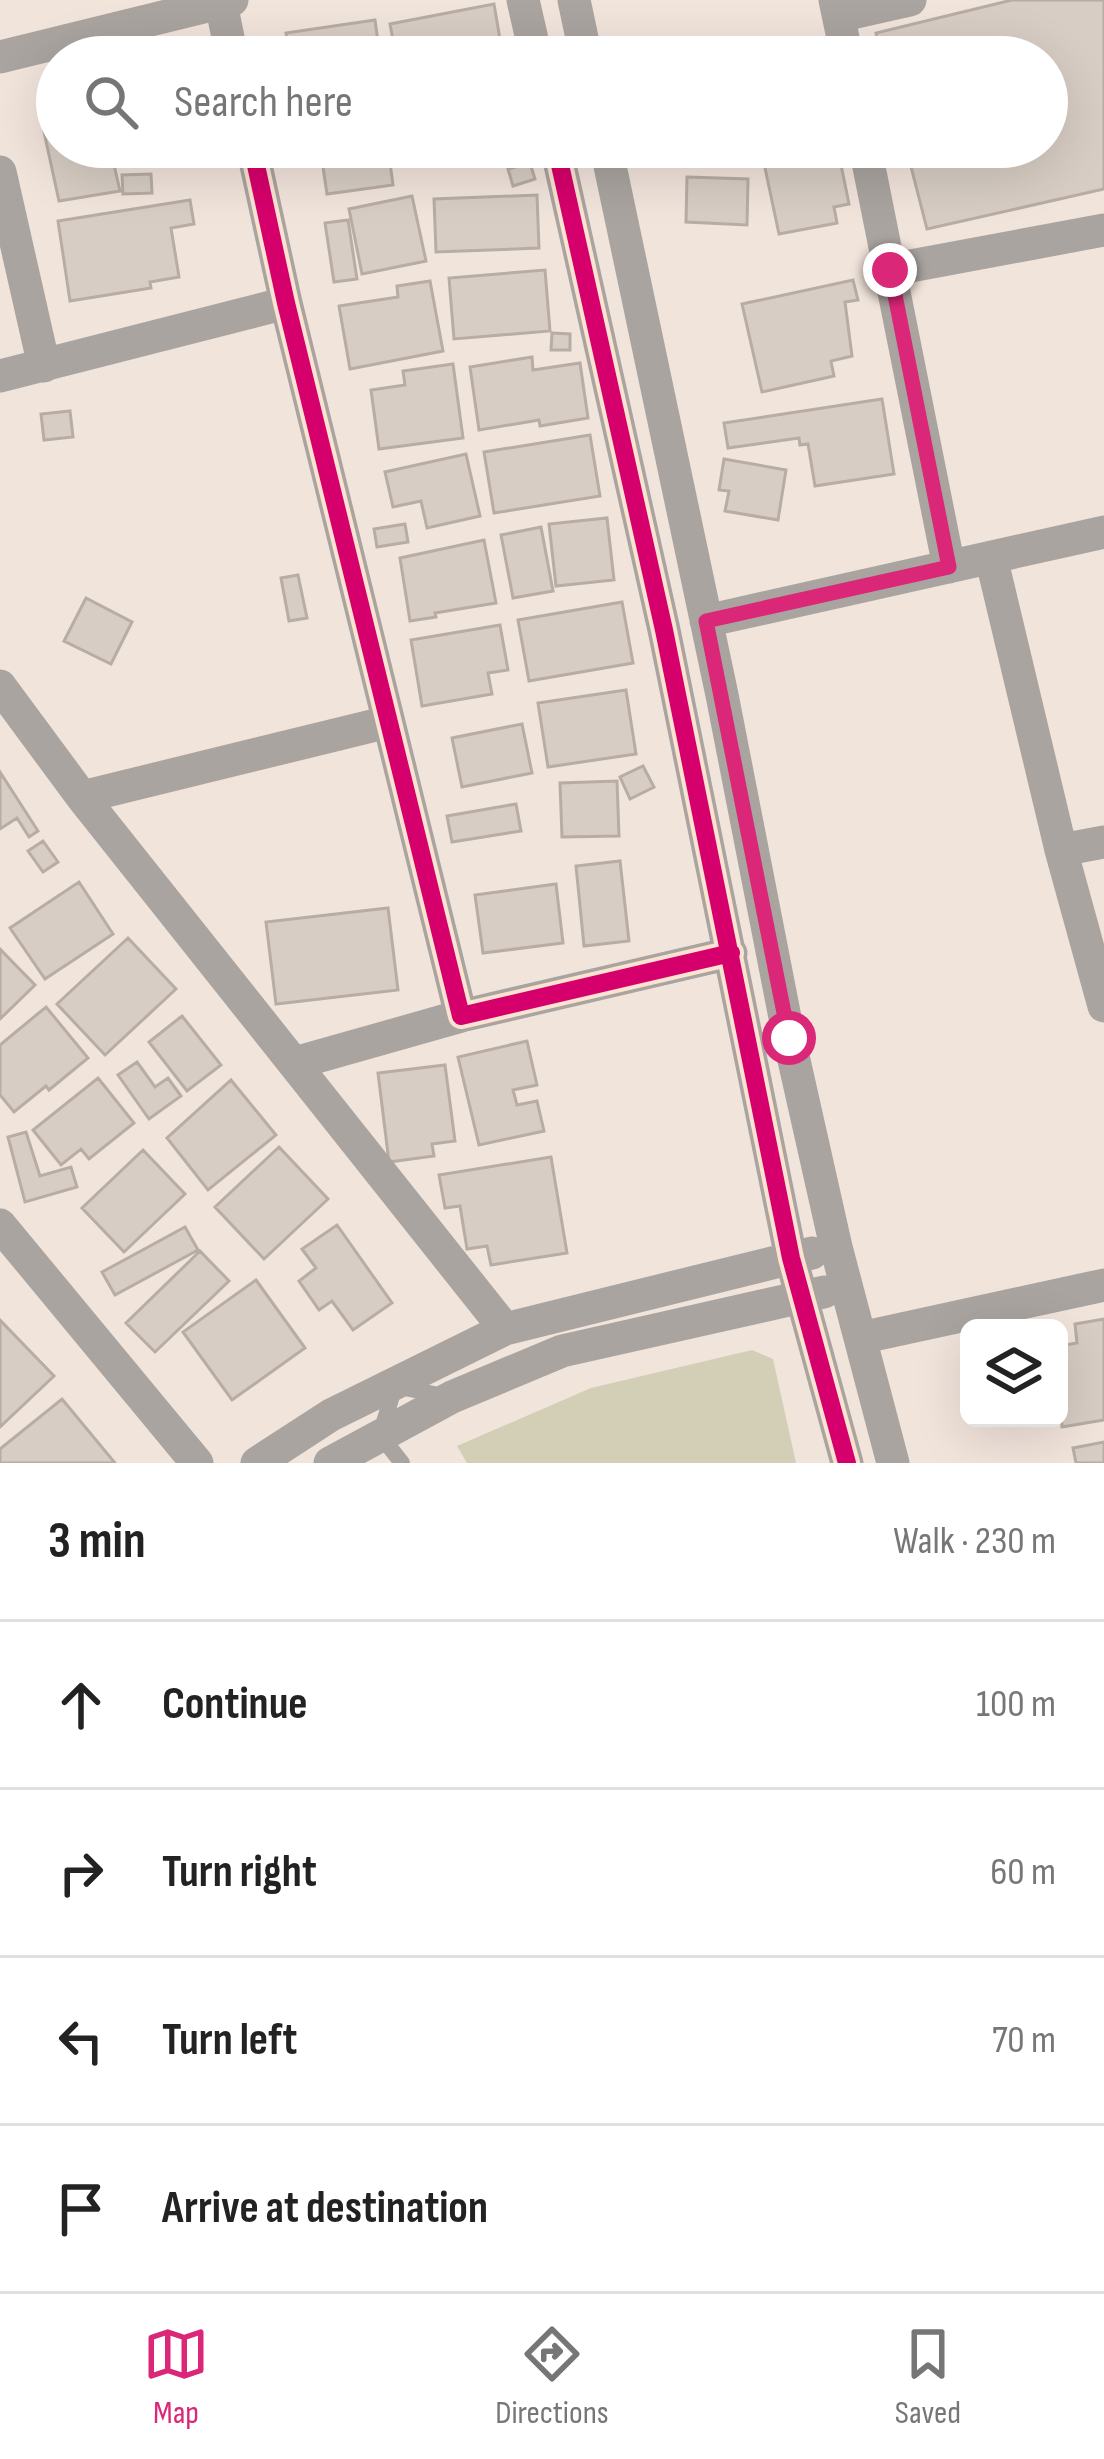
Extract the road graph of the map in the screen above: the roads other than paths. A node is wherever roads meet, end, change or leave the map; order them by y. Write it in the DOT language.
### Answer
graph roads {
  1 [pos="524,0"];
  2 [pos="910,0"];
  3 [pos="226,1"];
  4 [pos="583,2"];
  5 [pos="837,8"];
  6 [pos="87,36"];
  7 [pos="230,36"];
  8 [pos="532,36"];
  9 [pos="585,36"];
  10 [pos="36,49"];
  11 [pos="0,58"];
  12 [pos="257,168"];
  13 [pos="561,168"];
  14 [pos="610,168"];
  15 [pos="869,168"];
  16 [pos="0,172"];
  17 [pos="1104,230"];
  18 [pos="890,270"];
  19 [pos="286,303"];
  20 [pos="44,366"];
  21 [pos="0,376"];
  22 [pos="1104,532"];
  23 [pos="991,557"];
  24 [pos="949,567"];
  25 [pos="706,621"];
  26 [pos="0,686"];
  27 [pos="388,722"];
  28 [pos="82,797"];
  29 [pos="1104,842"];
  30 [pos="1060,850"];
  31 [pos="731,953"];
  32 [pos="1104,1006"];
  33 [pos="461,1016"];
  34 [pos="296,1064"];
  35 [pos="5,1243"];
  36 [pos="836,1247"];
  37 [pos="791,1258"];
  38 [pos="1104,1285"];
  39 [pos="846,1286"];
  40 [pos="802,1298"];
  41 [pos="506,1329"];
  42 [pos="860,1338"];
  43 [pos="380,1435"];
  44 [pos="197,1463"];
  45 [pos="257,1463"];
  46 [pos="331,1463"];
  47 [pos="402,1463"];
  48 [pos="847,1463"];
  49 [pos="893,1463"];
  1 -- 8 [label="street"];
  2 -- 5 [label="street"];
  3 -- 6 [label="street"];
  3 -- 7 [label="street"];
  4 -- 9 [label="street"];
  10 -- 11 [label="street"];
  12 -- 19 [label="street"];
  13 -- 31 [label="street"];
  14 -- 25 [label="street"];
  15 -- 18 [label="street"];
  16 -- 20 [label="street"];
  17 -- 18 [label="street"];
  18 -- 24 [label="street"];
  19 -- 20 [label="street"];
  19 -- 27 [label="street"];
  20 -- 21 [label="street"];
  22 -- 23 [label="street"];
  23 -- 24 [label="street"];
  23 -- 30 [label="street"];
  24 -- 25 [label="street"];
  25 -- 36 [label="street"];
  26 -- 28 [label="street"];
  27 -- 28 [label="street"];
  27 -- 33 [label="street"];
  28 -- 34 [label="street"];
  29 -- 30 [label="street"];
  30 -- 32 [label="street"];
  31 -- 33 [label="street"];
  31 -- 37 [label="street"];
  33 -- 34 [label="street"];
  34 -- 41 [label="street"];
  35 -- 44 [label="street"];
  36 -- 37 [label="street"];
  36 -- 39 [label="street"];
  37 -- 40 [label="street"];
  37 -- 41 [label="street"];
  38 -- 42 [label="street"];
  39 -- 40 [label="street"];
  39 -- 42 [label="street"];
  40 -- 43 [label="street"];
  40 -- 48 [label="street"];
  41 -- 45 [label="street"];
  42 -- 49 [label="street"];
  43 -- 46 [label="street"];
  43 -- 47 [label="lane"];
}
